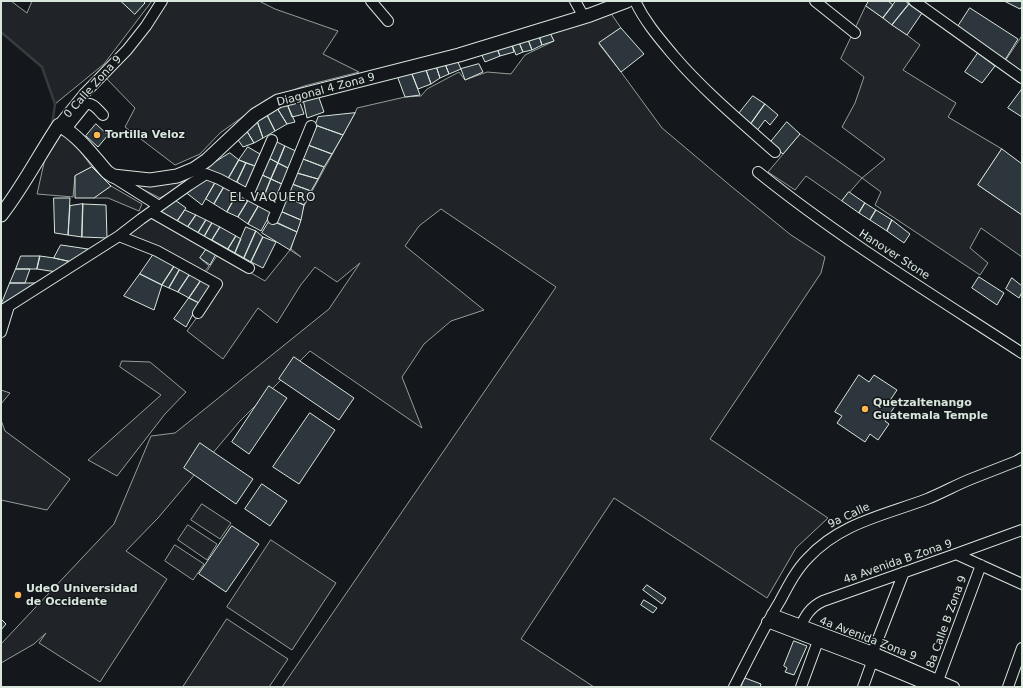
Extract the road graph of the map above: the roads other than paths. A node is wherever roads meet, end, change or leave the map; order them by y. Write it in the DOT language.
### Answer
graph roads {
  1 [pos="162,1"];
  2 [pos="371,1"];
  3 [pos="575,1"];
  4 [pos="627,1"];
  5 [pos="635,1"];
  6 [pos="815,1"];
  7 [pos="914,1"];
  8 [pos="584,17"];
  9 [pos="388,21"];
  10 [pos="855,33"];
  11 [pos="1022,78"];
  12 [pos="103,115"];
  13 [pos="311,126"];
  14 [pos="63,127"];
  15 [pos="272,140"];
  16 [pos="775,152"];
  17 [pos="758,172"];
  18 [pos="113,176"];
  19 [pos="248,195"];
  20 [pos="155,209"];
  21 [pos="1,215"];
  22 [pos="118,236"];
  23 [pos="248,268"];
  24 [pos="5,308"];
  25 [pos="198,313"];
  26 [pos="1,332"];
  27 [pos="1022,353"];
  28 [pos="1022,458"];
  29 [pos="1022,530"];
  30 [pos="956,554"];
  31 [pos="981,566"];
  32 [pos="904,572"];
  33 [pos="1022,584"];
  34 [pos="770,618"];
  35 [pos="799,629"];
  36 [pos="818,641"];
  37 [pos="1022,648"];
  38 [pos="873,657"];
  39 [pos="936,685"];
  40 [pos="734,687"];
  41 [pos="801,687"];
  42 [pos="863,687"];
  43 [pos="954,687"];
  44 [pos="1008,687"];
  1 -- 14 [label="street, 0 Calle Zona 9"];
  2 -- 9 [label="street"];
  3 -- 8 [label="street"];
  4 -- 8 [label="main road, Diagonal 4 Zona 9"];
  5 -- 16 [label="street"];
  6 -- 10 [label="street"];
  7 -- 11 [label="street"];
  8 -- 18 [label="main road, Diagonal 4 Zona 9"];
  12 -- 14 [label="street"];
  13 -- 19 [label="street"];
  14 -- 18 [label="main road"];
  14 -- 21 [label="main road, 0 Calle Zona 9"];
  15 -- 19 [label="street"];
  17 -- 27 [label="street, Hanover Stone"];
  18 -- 20 [label="street"];
  19 -- 20 [label="street"];
  20 -- 22 [label="street"];
  20 -- 23 [label="street"];
  22 -- 24 [label="street"];
  22 -- 25 [label="street"];
  24 -- 26 [label="street"];
  28 -- 34 [label="street, 9a Calle"];
  29 -- 30 [label="street, 4a Avenida B Zona 9"];
  30 -- 31 [label="street"];
  30 -- 32 [label="street, 4a Avenida B Zona 9"];
  31 -- 33 [label="street"];
  31 -- 39 [label="street, 8a Calle B Zona 9"];
  32 -- 35 [label="street, 4a Avenida B Zona 9"];
  32 -- 38 [label="street"];
  34 -- 35 [label="street, 4a Avenida Zona 9"];
  34 -- 40 [label="street, 9a Calle"];
  35 -- 36 [label="street, 4a Avenida Zona 9"];
  35 -- 38 [label="street, 4a Avenida Zona 9"];
  36 -- 38 [label="street, 4a Avenida Zona 9"];
  36 -- 41 [label="street"];
  37 -- 44 [label="street"];
  38 -- 39 [label="street, 4a Avenida Zona 9"];
  38 -- 42 [label="street"];
  39 -- 43 [label="street, 4a Avenida Zona 9"];
}
